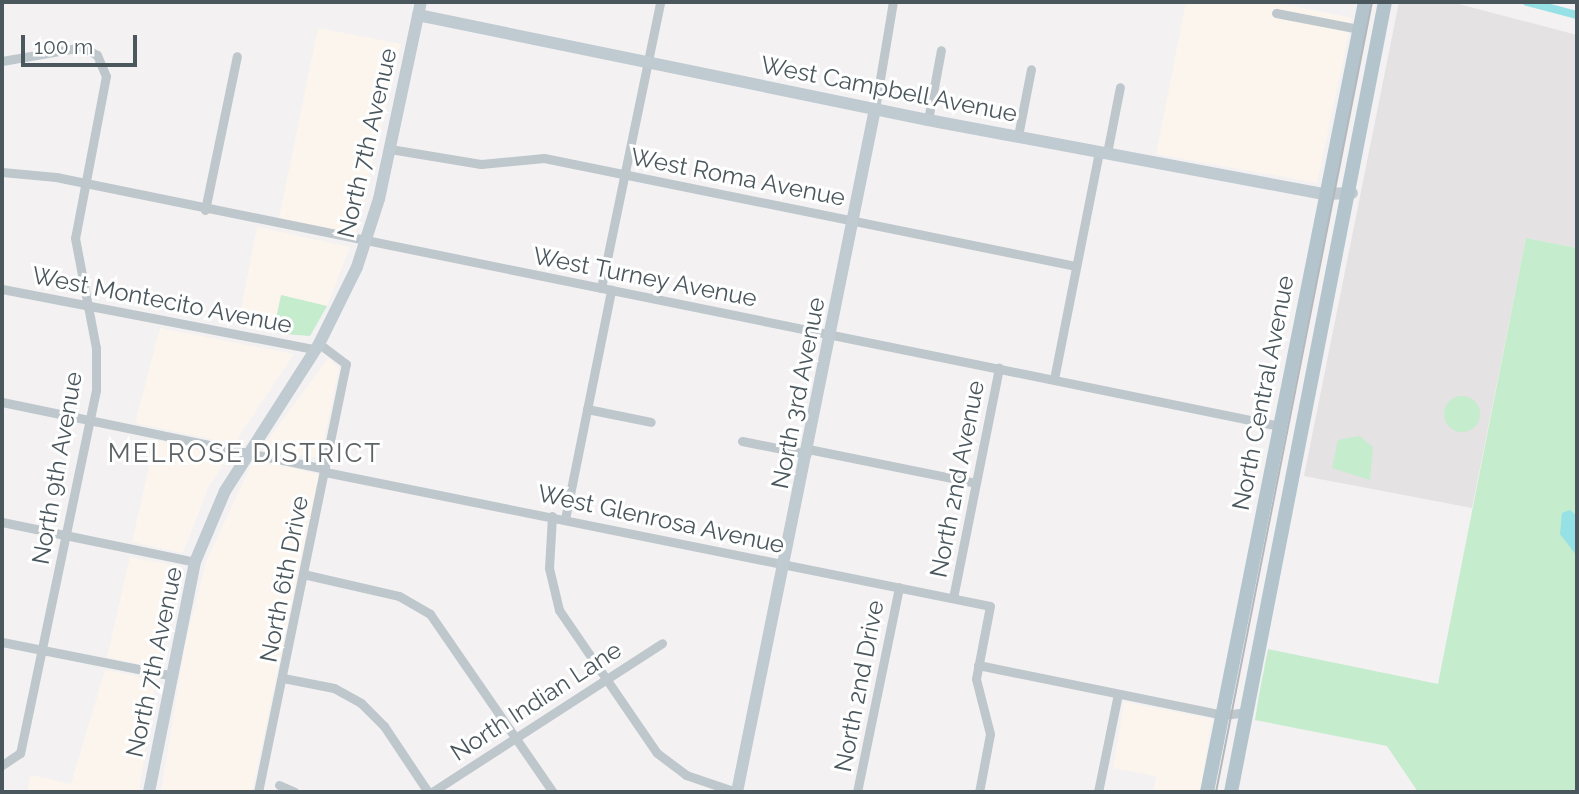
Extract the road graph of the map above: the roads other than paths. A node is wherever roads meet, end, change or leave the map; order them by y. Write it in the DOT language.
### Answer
graph roads {
  1 [pos="421,2"];
  2 [pos="660,2"];
  3 [pos="893,2"];
  4 [pos="1365,2"];
  5 [pos="1385,2"];
  6 [pos="1276,12"];
  7 [pos="418,15"];
  8 [pos="1359,29"];
  9 [pos="941,50"];
  10 [pos="237,56"];
  11 [pos="2,61"];
  12 [pos="648,61"];
  13 [pos="1031,69"];
  14 [pos="1120,87"];
  15 [pos="875,109"];
  16 [pos="928,120"];
  17 [pos="1018,136"];
  18 [pos="390,149"];
  19 [pos="1103,153"];
  20 [pos="2,172"];
  21 [pos="624,174"];
  22 [pos="85,183"];
  23 [pos="1352,193"];
  24 [pos="1324,194"];
  25 [pos="205,210"];
  26 [pos="854,220"];
  27 [pos="366,242"];
  28 [pos="1076,266"];
  29 [pos="2,289"];
  30 [pos="606,289"];
  31 [pos="87,307"];
  32 [pos="831,334"];
  33 [pos="317,347"];
  34 [pos="999,368"];
  35 [pos="1054,379"];
  36 [pos="2,402"];
  37 [pos="587,409"];
  38 [pos="90,421"];
  39 [pos="651,422"];
  40 [pos="1280,426"];
  41 [pos="743,441"];
  42 [pos="807,452"];
  43 [pos="248,453"];
  44 [pos="325,471"];
  45 [pos="976,483"];
  46 [pos="552,516"];
  47 [pos="565,519"];
  48 [pos="2,522"];
  49 [pos="65,536"];
  50 [pos="195,562"];
  51 [pos="784,564"];
  52 [pos="303,574"];
  53 [pos="899,587"];
  54 [pos="953,598"];
  55 [pos="2,642"];
  56 [pos="662,643"];
  57 [pos="41,650"];
  58 [pos="978,664"];
  59 [pos="169,675"];
  60 [pos="283,678"];
  61 [pos="605,678"];
  62 [pos="1118,694"];
  63 [pos="1246,712"];
  64 [pos="1223,715"];
  65 [pos="517,737"];
  66 [pos="7,763"];
  67 [pos="279,785"];
  68 [pos="149,792"];
  69 [pos="258,792"];
  70 [pos="295,792"];
  71 [pos="430,792"];
  72 [pos="553,792"];
  73 [pos="737,792"];
  74 [pos="857,792"];
  75 [pos="979,792"];
  76 [pos="1098,792"];
  77 [pos="1207,792"];
  78 [pos="1231,792"];
  1 -- 7 [label="street, North 7th Avenue"];
  2 -- 12 [label="street"];
  3 -- 15 [label="street, North 3rd Avenue"];
  4 -- 8 [label="main road, North Central Avenue"];
  5 -- 23 [label="main road, North Central Avenue"];
  6 -- 8 [label="street"];
  7 -- 12 [label="street, West Campbell Avenue"];
  7 -- 18 [label="street, North 7th Avenue"];
  8 -- 24 [label="main road, North Central Avenue"];
  9 -- 16 [label="street"];
  10 -- 25 [label="street"];
  11 -- 22 [label="street, North 9th Avenue"];
  12 -- 15 [label="street, West Campbell Avenue"];
  12 -- 21 [label="street"];
  13 -- 17 [label="street"];
  14 -- 19 [label="street"];
  15 -- 16 [label="street, West Campbell Avenue"];
  15 -- 26 [label="street, North 3rd Avenue"];
  16 -- 17 [label="street, West Campbell Avenue"];
  17 -- 19 [label="street, West Campbell Avenue"];
  18 -- 21 [label="street, West Roma Avenue"];
  18 -- 27 [label="street, North 7th Avenue"];
  19 -- 24 [label="street, West Campbell Avenue"];
  19 -- 28 [label="street"];
  20 -- 22 [label="street, West Turney Avenue"];
  21 -- 26 [label="street, West Roma Avenue"];
  21 -- 30 [label="street"];
  22 -- 25 [label="street, West Turney Avenue"];
  22 -- 31 [label="street, North 9th Avenue"];
  23 -- 24 [label="street, West Campbell Avenue"];
  23 -- 63 [label="main road, North Central Avenue"];
  24 -- 40 [label="main road, North Central Avenue"];
  25 -- 27 [label="street, West Turney Avenue"];
  26 -- 28 [label="street, West Roma Avenue"];
  26 -- 32 [label="street, North 3rd Avenue"];
  27 -- 30 [label="street, West Turney Avenue"];
  27 -- 33 [label="street, North 7th Avenue"];
  28 -- 35 [label="street"];
  29 -- 31 [label="street, West Montecito Avenue"];
  30 -- 32 [label="street, West Turney Avenue"];
  30 -- 37 [label="street"];
  31 -- 33 [label="street, West Montecito Avenue"];
  31 -- 38 [label="street, North 9th Avenue"];
  32 -- 34 [label="street, West Turney Avenue"];
  32 -- 42 [label="street, North 3rd Avenue"];
  33 -- 43 [label="street, North 7th Avenue"];
  33 -- 44 [label="street, North 6th Drive"];
  34 -- 35 [label="street, West Turney Avenue"];
  34 -- 45 [label="street, North 2nd Avenue"];
  35 -- 40 [label="street, West Turney Avenue"];
  36 -- 38 [label="street, West Glenrosa Avenue"];
  37 -- 39 [label="street"];
  37 -- 47 [label="street"];
  38 -- 43 [label="street, West Glenrosa Avenue"];
  38 -- 49 [label="street, North 9th Avenue"];
  40 -- 64 [label="main road, North Central Avenue"];
  41 -- 42 [label="street"];
  42 -- 45 [label="street"];
  42 -- 51 [label="street, North 3rd Avenue"];
  43 -- 44 [label="street, West Glenrosa Avenue"];
  43 -- 50 [label="street, North 7th Avenue"];
  44 -- 46 [label="street, West Glenrosa Avenue"];
  44 -- 52 [label="street, North 6th Drive"];
  45 -- 54 [label="street, North 2nd Avenue"];
  46 -- 47 [label="street, West Glenrosa Avenue"];
  46 -- 61 [label="street"];
  47 -- 51 [label="street, West Glenrosa Avenue"];
  48 -- 49 [label="street"];
  49 -- 50 [label="street"];
  49 -- 57 [label="street, North 9th Avenue"];
  50 -- 59 [label="street, North 7th Avenue"];
  51 -- 53 [label="street, West Glenrosa Avenue"];
  51 -- 73 [label="street, North 3rd Avenue"];
  52 -- 60 [label="street, North 6th Drive"];
  52 -- 65 [label="street"];
  53 -- 54 [label="street, West Glenrosa Avenue"];
  53 -- 74 [label="street, North 2nd Drive"];
  54 -- 58 [label="street, West Glenrosa Avenue"];
  55 -- 57 [label="street"];
  56 -- 61 [label="street, North Indian Lane"];
  57 -- 59 [label="street"];
  57 -- 66 [label="street, North 9th Avenue"];
  58 -- 62 [label="street"];
  58 -- 75 [label="street"];
  59 -- 68 [label="street, North 7th Avenue"];
  60 -- 69 [label="street, North 6th Drive"];
  60 -- 71 [label="street"];
  61 -- 65 [label="street, North Indian Lane"];
  61 -- 73 [label="street"];
  62 -- 64 [label="street"];
  62 -- 76 [label="street"];
  63 -- 64 [label="street"];
  63 -- 78 [label="main road, North Central Avenue"];
  64 -- 77 [label="main road, North Central Avenue"];
  65 -- 71 [label="street, North Indian Lane"];
  65 -- 72 [label="street"];
  67 -- 70 [label="street"];
}
